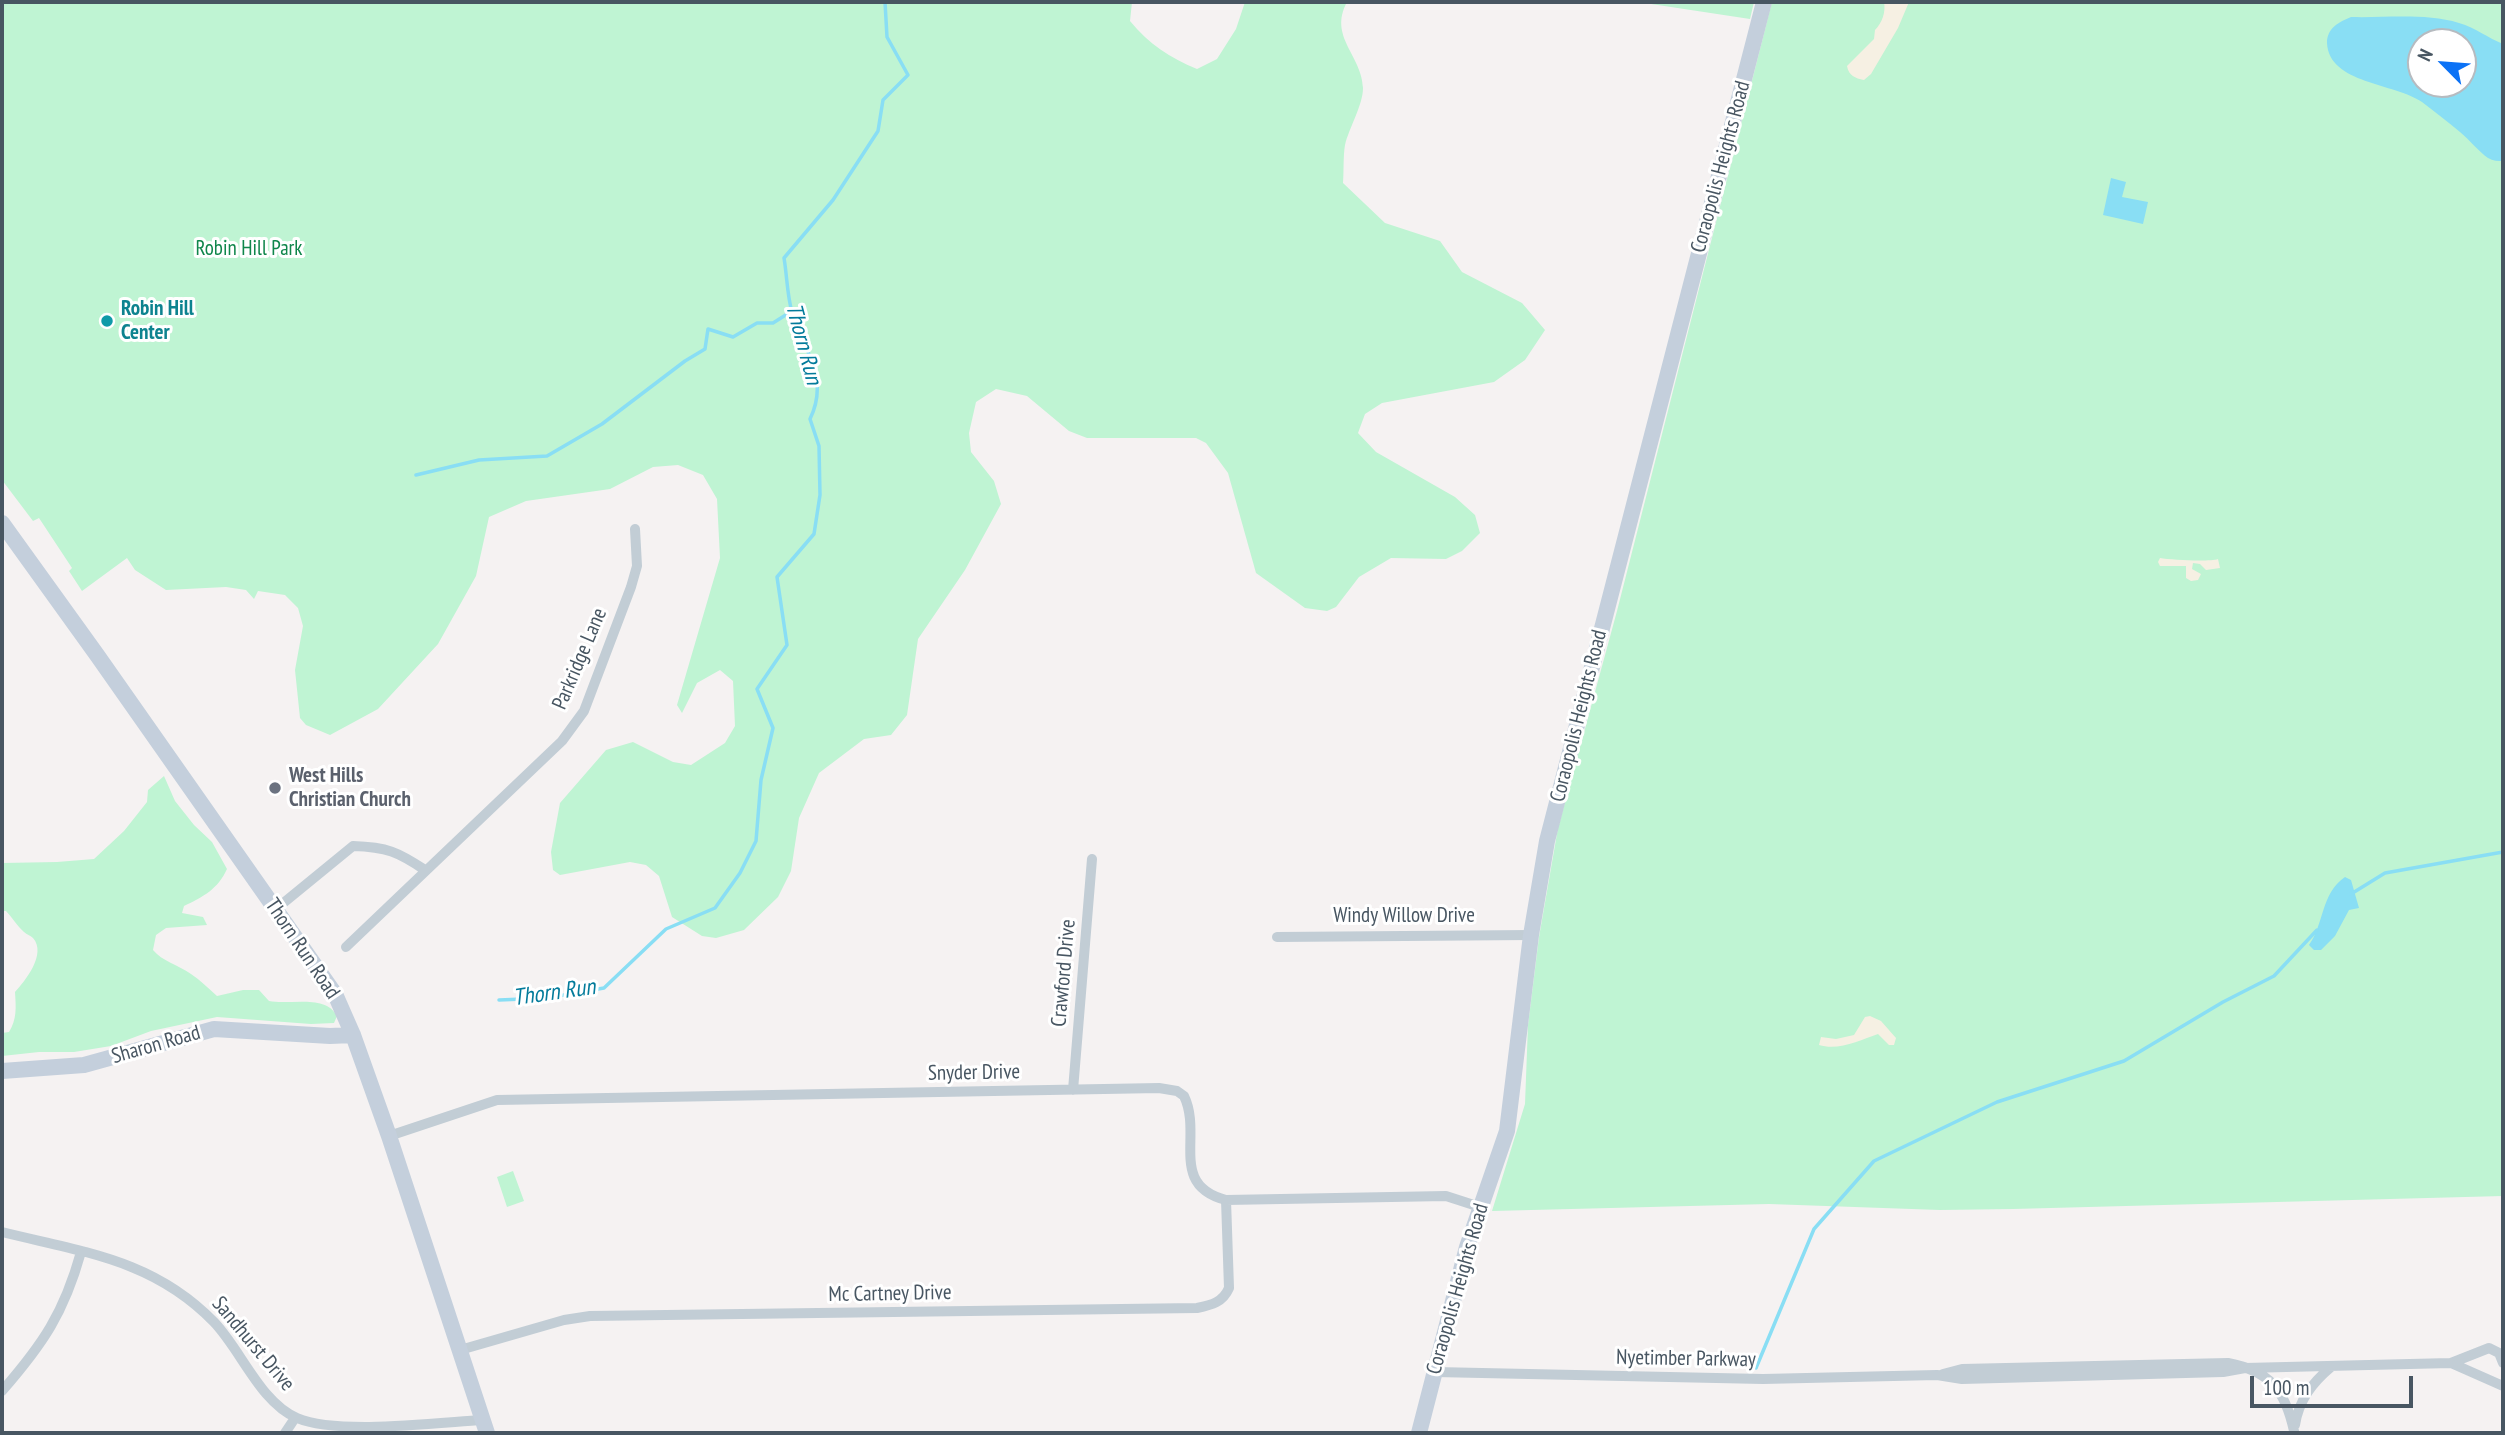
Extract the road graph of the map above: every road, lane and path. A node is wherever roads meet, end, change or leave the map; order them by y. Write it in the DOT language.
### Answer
graph roads {
  1 [pos="1764,2"];
  2 [pos="3,526"];
  3 [pos="635,529"];
  4 [pos="1092,859"];
  5 [pos="425,870"];
  6 [pos="276,909"];
  7 [pos="1531,935"];
  8 [pos="1277,937"];
  9 [pos="346,947"];
  10 [pos="353,1034"];
  11 [pos="2,1071"];
  12 [pos="1073,1090"];
  13 [pos="389,1136"];
  14 [pos="1226,1200"];
  15 [pos="1480,1207"];
  16 [pos="2,1232"];
  17 [pos="81,1252"];
  18 [pos="460,1350"];
  19 [pos="2451,1363"];
  20 [pos="2503,1363"];
  21 [pos="2245,1367"];
  22 [pos="2331,1367"];
  23 [pos="1435,1371"];
  24 [pos="2503,1386"];
  25 [pos="2,1391"];
  26 [pos="295,1418"];
  27 [pos="484,1427"];
  28 [pos="2294,1432"];
  29 [pos="285,1433"];
  30 [pos="1419,1433"];
  1 -- 7 [label="street, Coraopolis Heights Road"];
  2 -- 6 [label="street, Thorn Run Road"];
  3 -- 5 [label="street, Parkridge Lane"];
  4 -- 12 [label="street, Crawford Drive"];
  5 -- 6 [label="street"];
  5 -- 9 [label="street, Parkridge Lane"];
  6 -- 10 [label="street, Thorn Run Road"];
  7 -- 8 [label="street, Windy Willow Drive"];
  7 -- 15 [label="street, Coraopolis Heights Road"];
  10 -- 11 [label="street, Sharon Road"];
  10 -- 13 [label="street, Thorn Run Road"];
  12 -- 13 [label="street, Snyder Drive"];
  12 -- 14 [label="street, Snyder Drive"];
  13 -- 18 [label="street, Thorn Run Road"];
  14 -- 15 [label="street"];
  14 -- 18 [label="street, Mc Cartney Drive"];
  15 -- 23 [label="street, Coraopolis Heights Road"];
  16 -- 17 [label="street, Sandhurst Drive"];
  17 -- 25 [label="street"];
  17 -- 26 [label="street, Sandhurst Drive"];
  18 -- 27 [label="street, Thorn Run Road"];
  19 -- 20 [label="street"];
  19 -- 22 [label="street, Nyetimber Parkway"];
  19 -- 24 [label="street"];
  21 -- 22 [label="street, Nyetimber Parkway"];
  21 -- 23 [label="street, Nyetimber Parkway"];
  21 -- 28 [label="street"];
  22 -- 28 [label="street"];
  23 -- 30 [label="street, Coraopolis Heights Road"];
  26 -- 27 [label="street, Sandhurst Drive"];
  26 -- 29 [label="street"];
}
